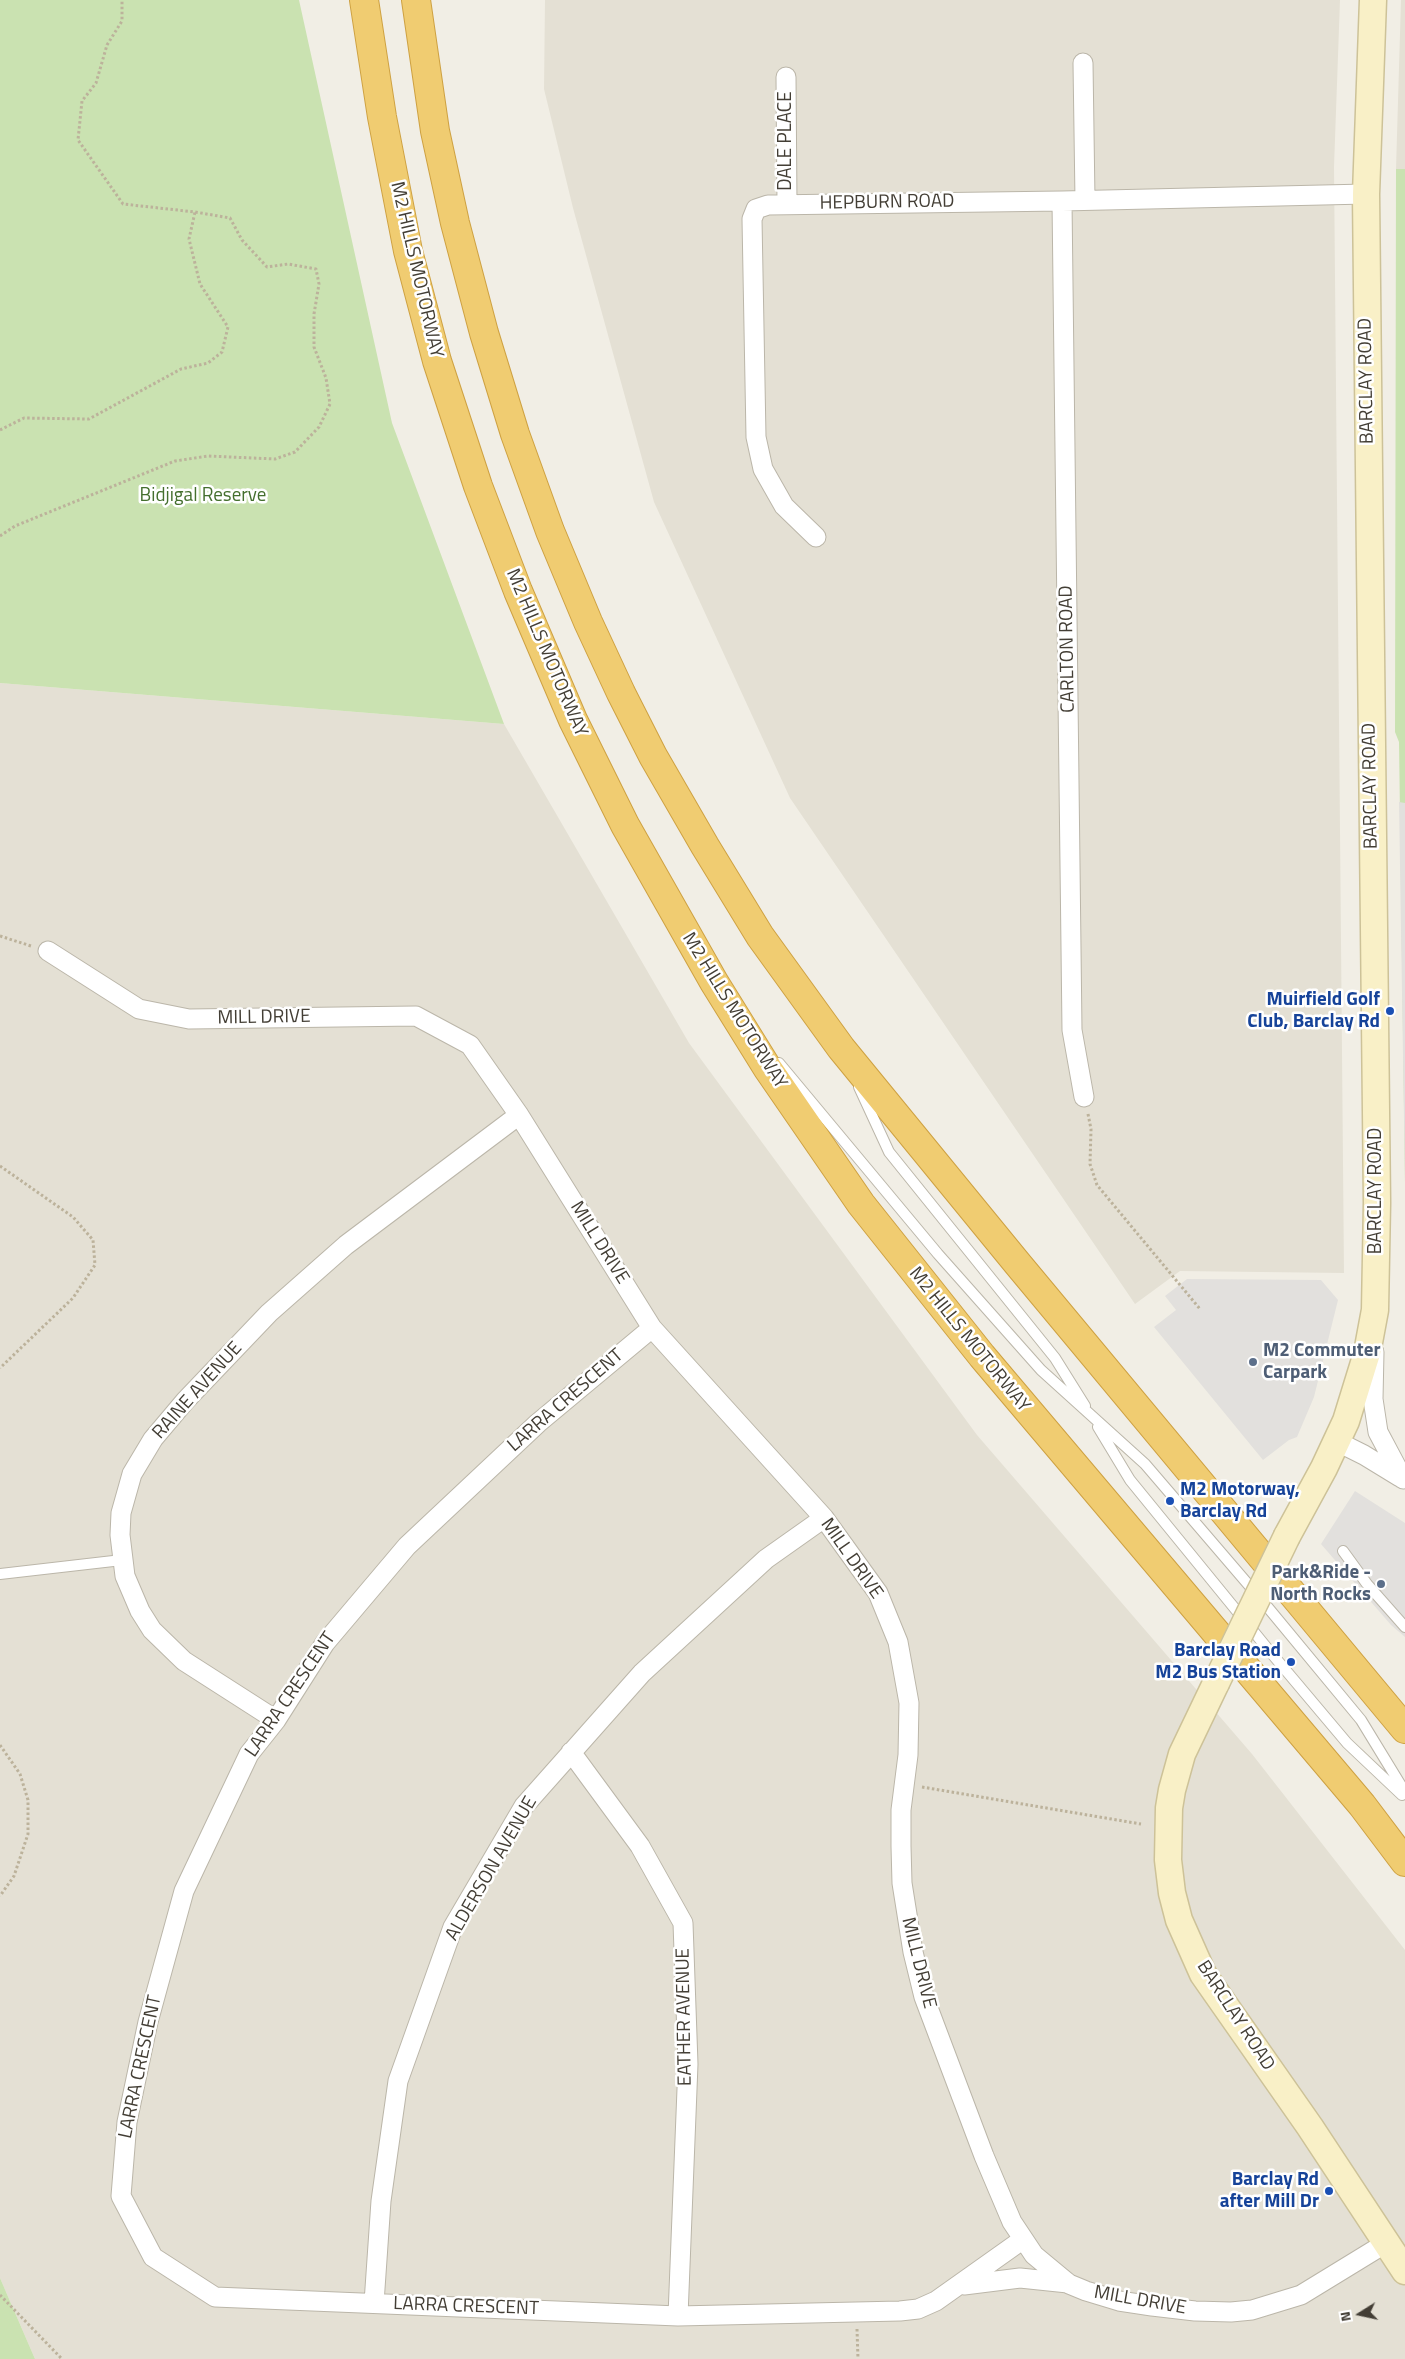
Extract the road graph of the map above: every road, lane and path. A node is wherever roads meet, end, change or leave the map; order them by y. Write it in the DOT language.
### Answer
graph roads {
  1 [pos="122,0"];
  2 [pos="364,0"];
  3 [pos="416,0"];
  4 [pos="1373,0"];
  5 [pos="1082,63"];
  6 [pos="786,77"];
  7 [pos="1366,194"];
  8 [pos="1085,200"];
  9 [pos="1062,201"];
  10 [pos="787,204"];
  11 [pos="195,212"];
  12 [pos="0,430"];
  13 [pos="0,536"];
  14 [pos="816,536"];
  15 [pos="0,936"];
  16 [pos="48,951"];
  17 [pos="714,982"];
  18 [pos="841,1048"];
  19 [pos="1084,1096"];
  20 [pos="519,1115"];
  21 [pos="0,1166"];
  22 [pos="1200,1309"];
  23 [pos="1375,1310"];
  24 [pos="652,1328"];
  25 [pos="0,1368"];
  26 [pos="1092,1417"];
  27 [pos="1336,1441"];
  28 [pos="1404,1480"];
  29 [pos="824,1518"];
  30 [pos="1343,1551"];
  31 [pos="122,1560"];
  32 [pos="0,1574"];
  33 [pos="1405,1627"];
  34 [pos="276,1720"];
  35 [pos="1405,1729"];
  36 [pos="0,1745"];
  37 [pos="571,1752"];
  38 [pos="904,1785"];
  39 [pos="1405,1792"];
  40 [pos="1405,1798"];
  41 [pos="1141,1824"];
  42 [pos="1405,1862"];
  43 [pos="0,1896"];
  44 [pos="1022,2240"];
  45 [pos="1386,2243"];
  46 [pos="1405,2271"];
  47 [pos="1069,2284"];
  48 [pos="957,2286"];
  49 [pos="0,2295"];
  50 [pos="374,2303"];
  51 [pos="857,2313"];
  52 [pos="678,2316"];
  53 [pos="62,2359"];
  54 [pos="858,2359"];
  1 -- 11 [label="path"];
  2 -- 17 [label="highway, M2 HILLS MOTORWAY"];
  3 -- 18 [label="highway"];
  4 -- 7 [label="main road, BARCLAY ROAD"];
  5 -- 8 [label="street"];
  6 -- 10 [label="street, DALE PLACE"];
  7 -- 8 [label="street, HEPBURN ROAD"];
  7 -- 23 [label="main road, BARCLAY ROAD"];
  8 -- 9 [label="street, HEPBURN ROAD"];
  9 -- 10 [label="street, HEPBURN ROAD"];
  9 -- 19 [label="street, CARLTON ROAD"];
  10 -- 14 [label="street, HEPBURN ROAD"];
  11 -- 12 [label="path"];
  11 -- 13 [label="path"];
  15 -- 16 [label="path"];
  16 -- 20 [label="street, MILL DRIVE"];
  17 -- 26 [label="lane"];
  17 -- 42 [label="highway, M2 HILLS MOTORWAY"];
  18 -- 26 [label="lane"];
  18 -- 35 [label="highway"];
  19 -- 22 [label="path"];
  20 -- 24 [label="street, MILL DRIVE"];
  20 -- 31 [label="street, RAINE AVENUE"];
  21 -- 25 [label="path"];
  23 -- 27 [label="main road, BARCLAY ROAD"];
  23 -- 28 [label="street"];
  24 -- 29 [label="street, MILL DRIVE"];
  24 -- 34 [label="street, LARRA CRESCENT"];
  26 -- 39 [label="lane"];
  26 -- 40 [label="lane"];
  27 -- 28 [label="street"];
  27 -- 45 [label="main road, BARCLAY ROAD, bridge"];
  29 -- 37 [label="street, ALDERSON AVENUE"];
  29 -- 38 [label="street, MILL DRIVE"];
  30 -- 33 [label="lane"];
  31 -- 32 [label="lane"];
  31 -- 34 [label="street, RAINE AVENUE"];
  34 -- 50 [label="street, LARRA CRESCENT"];
  36 -- 43 [label="path"];
  37 -- 50 [label="street, ALDERSON AVENUE"];
  37 -- 52 [label="street, EATHER AVENUE"];
  38 -- 41 [label="path"];
  38 -- 44 [label="street, MILL DRIVE"];
  44 -- 47 [label="street, MILL DRIVE"];
  44 -- 48 [label="street, LARRA CRESCENT"];
  45 -- 46 [label="main road, BARCLAY ROAD"];
  45 -- 47 [label="street, MILL DRIVE"];
  47 -- 48 [label="street"];
  48 -- 51 [label="street, LARRA CRESCENT"];
  49 -- 53 [label="path"];
  50 -- 52 [label="street, LARRA CRESCENT"];
  51 -- 52 [label="street, LARRA CRESCENT"];
  51 -- 54 [label="path"];
}
